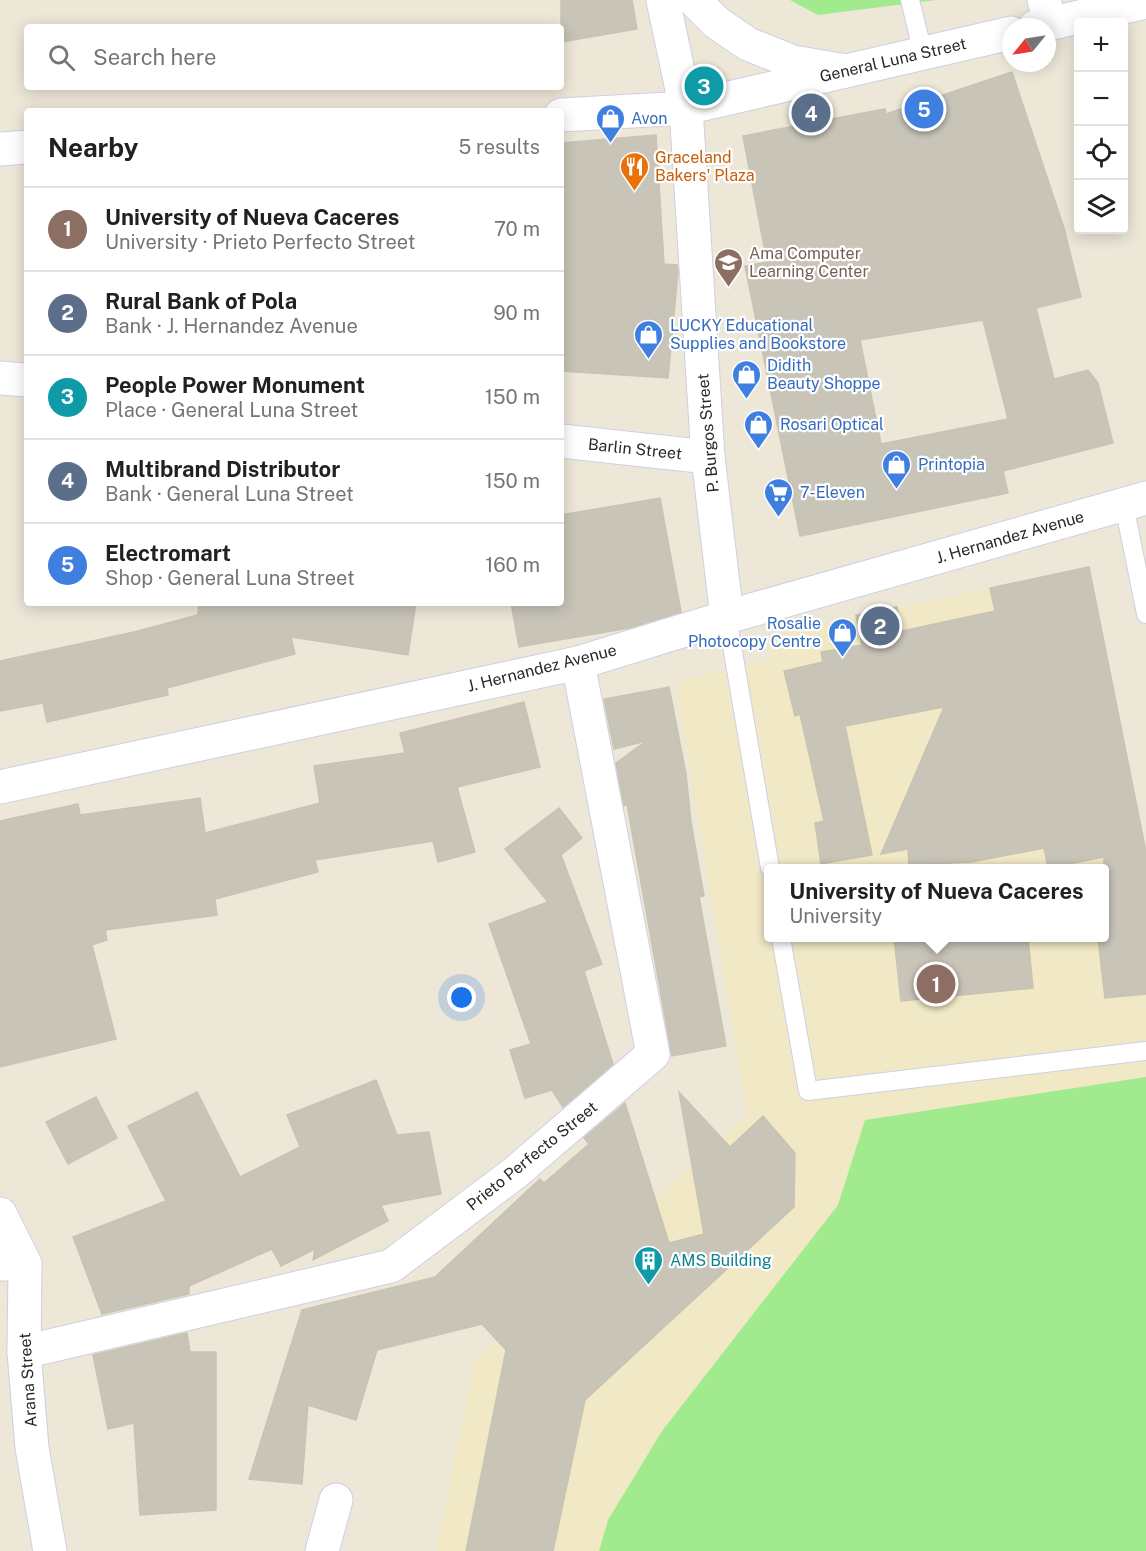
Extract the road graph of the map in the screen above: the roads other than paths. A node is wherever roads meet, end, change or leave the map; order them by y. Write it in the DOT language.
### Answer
graph roads {
  1 [pos="663,0"];
  2 [pos="694,0"];
  3 [pos="910,0"];
  4 [pos="1146,2"];
  5 [pos="1043,17"];
  6 [pos="1002,35"];
  7 [pos="923,53"];
  8 [pos="846,71"];
  9 [pos="686,108"];
  10 [pos="564,115"];
  11 [pos="24,147"];
  12 [pos="0,149"];
  13 [pos="0,378"];
  14 [pos="24,380"];
  15 [pos="564,441"];
  16 [pos="708,457"];
  17 [pos="1135,502"];
  18 [pos="1146,614"];
  19 [pos="727,617"];
  20 [pos="578,663"];
  21 [pos="0,787"];
  22 [pos="769,864"];
  23 [pos="783,942"];
  24 [pos="1146,1051"];
  25 [pos="0,1214"];
  26 [pos="12,1264"];
  27 [pos="24,1352"];
  28 [pos="336,1500"];
  29 [pos="50,1551"];
  30 [pos="322,1551"];
  1 -- 9 [label="street, P. Burgos Street"];
  2 -- 8 [label="street"];
  3 -- 7 [label="lane"];
  4 -- 5 [label="street"];
  6 -- 7 [label="street, General Luna Street"];
  7 -- 8 [label="street, General Luna Street"];
  8 -- 9 [label="street, General Luna Street"];
  9 -- 10 [label="street, General Luna Street"];
  9 -- 16 [label="street, P. Burgos Street"];
  11 -- 12 [label="street"];
  13 -- 14 [label="street"];
  15 -- 16 [label="street, Barlin Street"];
  16 -- 19 [label="street, P. Burgos Street"];
  17 -- 18 [label="lane"];
  17 -- 19 [label="street, J. Hernandez Avenue"];
  19 -- 20 [label="street, J. Hernandez Avenue"];
  19 -- 22 [label="lane"];
  20 -- 21 [label="street, J. Hernandez Avenue"];
  20 -- 27 [label="street, Prieto Perfecto Street"];
  23 -- 24 [label="lane"];
  25 -- 26 [label="street, Arana Street"];
  26 -- 27 [label="street, Arana Street"];
  27 -- 29 [label="street, Arana Street"];
  28 -- 30 [label="street"];
}
